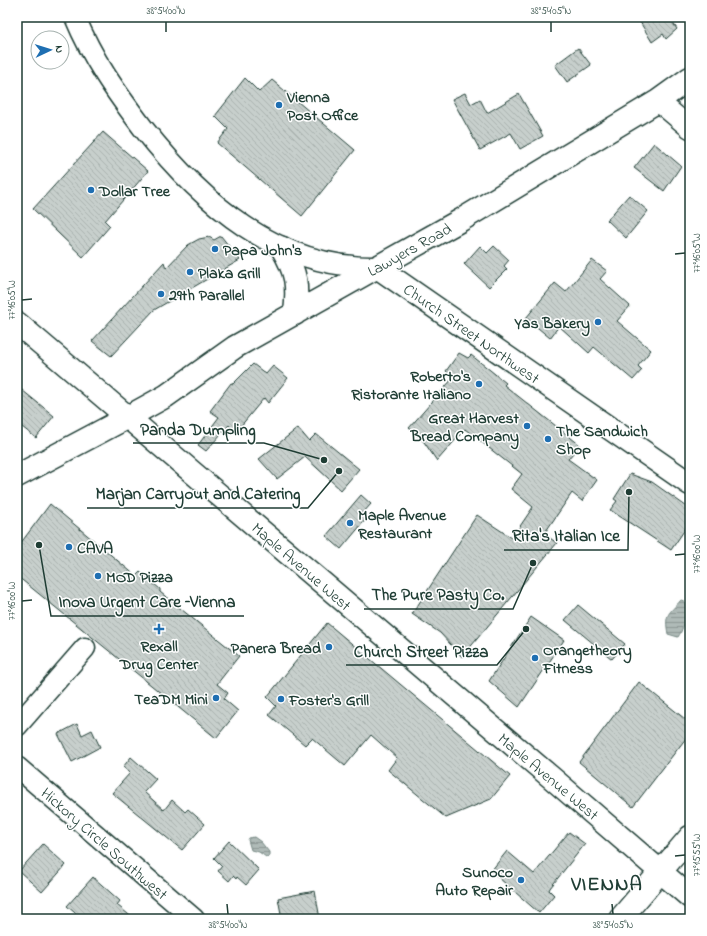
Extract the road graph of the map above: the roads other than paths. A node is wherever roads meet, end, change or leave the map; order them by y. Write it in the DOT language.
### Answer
graph roads {
  1 [pos="75,17"];
  2 [pos="690,78"];
  3 [pos="658,101"];
  4 [pos="690,128"];
  5 [pos="282,248"];
  6 [pos="377,267"];
  7 [pos="294,314"];
  8 [pos="17,323"];
  9 [pos="128,417"];
  10 [pos="17,476"];
  11 [pos="690,484"];
  12 [pos="85,648"];
  13 [pos="17,726"];
  14 [pos="17,767"];
  15 [pos="690,837"];
  16 [pos="660,872"];
  17 [pos="690,897"];
  18 [pos="194,919"];
  19 [pos="620,919"];
  1 -- 5 [label="street"];
  2 -- 3 [label="main road, Lawyers Road"];
  3 -- 4 [label="street"];
  3 -- 6 [label="main road, Lawyers Road"];
  5 -- 6 [label="street"];
  5 -- 7 [label="main road"];
  6 -- 7 [label="main road, Lawyers Road"];
  6 -- 11 [label="main road, Church Street Northwest"];
  7 -- 9 [label="main road, Lawyers Road"];
  8 -- 9 [label="main road, Maple Avenue West"];
  9 -- 10 [label="main road, Lawyers Road"];
  9 -- 16 [label="main road, Maple Avenue West"];
  12 -- 13 [label="street"];
  14 -- 18 [label="street, Hickory Circle Southwest"];
  15 -- 16 [label="main road"];
  16 -- 17 [label="main road, Maple Avenue West"];
  16 -- 19 [label="main road"];
}
